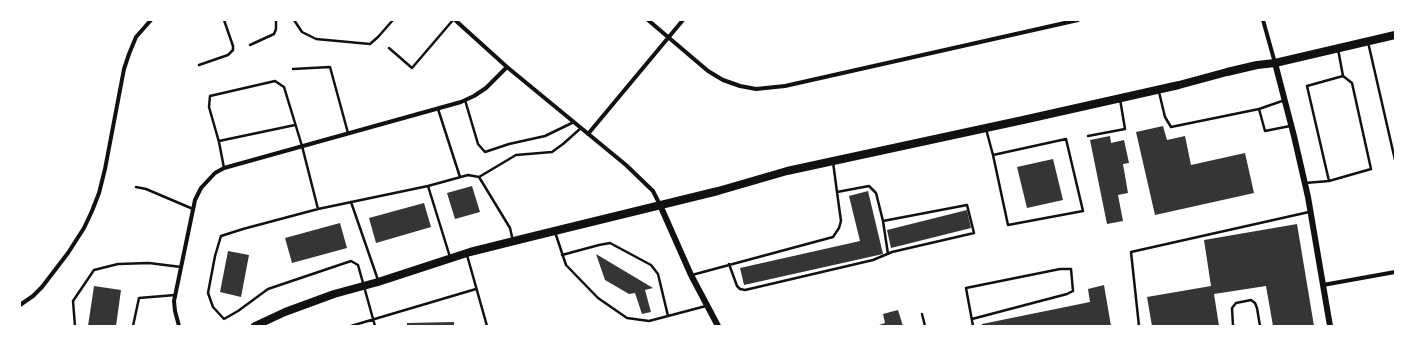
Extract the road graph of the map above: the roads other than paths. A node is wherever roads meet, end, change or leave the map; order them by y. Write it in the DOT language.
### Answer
graph roads {
  1 [pos="151,20"];
  2 [pos="224,20"];
  3 [pos="276,20"];
  4 [pos="294,20"];
  5 [pos="393,20"];
  6 [pos="454,20"];
  7 [pos="648,20"];
  8 [pos="683,20"];
  9 [pos="1078,20"];
  10 [pos="1264,20"];
  11 [pos="1395,36"];
  12 [pos="668,37"];
  13 [pos="1368,41"];
  14 [pos="250,45"];
  15 [pos="389,48"];
  16 [pos="1338,48"];
  17 [pos="1275,63"];
  18 [pos="199,65"];
  19 [pos="507,67"];
  20 [pos="294,69"];
  21 [pos="1343,76"];
  22 [pos="1159,89"];
  23 [pos="1120,98"];
  24 [pos="465,100"];
  25 [pos="1285,100"];
  26 [pos="438,108"];
  27 [pos="1259,109"];
  28 [pos="574,122"];
  29 [pos="295,124"];
  30 [pos="1292,126"];
  31 [pos="581,128"];
  32 [pos="986,128"];
  33 [pos="348,134"];
  34 [pos="588,134"];
  35 [pos="1088,136"];
  36 [pos="219,142"];
  37 [pos="302,146"];
  38 [pos="994,155"];
  39 [pos="1395,160"];
  40 [pos="833,161"];
  41 [pos="224,168"];
  42 [pos="460,177"];
  43 [pos="479,177"];
  44 [pos="1329,181"];
  45 [pos="1304,183"];
  46 [pos="428,186"];
  47 [pos="136,187"];
  48 [pos="837,192"];
  49 [pos="351,202"];
  50 [pos="660,205"];
  51 [pos="194,209"];
  52 [pos="318,209"];
  53 [pos="1310,212"];
  54 [pos="883,221"];
  55 [pos="554,231"];
  56 [pos="514,241"];
  57 [pos="466,254"];
  58 [pos="888,254"];
  59 [pos="562,255"];
  60 [pos="451,259"];
  61 [pos="729,264"];
  62 [pos="181,267"];
  63 [pos="1395,272"];
  64 [pos="692,275"];
  65 [pos="378,282"];
  66 [pos="1323,285"];
  67 [pos="364,286"];
  68 [pos="476,289"];
  69 [pos="175,294"];
  70 [pos="20,305"];
  71 [pos="709,306"];
  72 [pos="922,314"];
  73 [pos="668,316"];
  74 [pos="373,319"];
  75 [pos="972,319"];
  76 [pos="75,326"];
  77 [pos="133,326"];
  78 [pos="179,326"];
  79 [pos="256,326"];
  80 [pos="351,326"];
  81 [pos="375,326"];
  82 [pos="487,326"];
  83 [pos="718,326"];
  84 [pos="925,326"];
  85 [pos="973,326"];
  86 [pos="1139,326"];
  87 [pos="1233,326"];
  88 [pos="1260,326"];
  89 [pos="1330,326"];
  1 -- 70 [label="street"];
  2 -- 18 [label="lane"];
  3 -- 14 [label="lane"];
  4 -- 5 [label="lane"];
  6 -- 15 [label="lane"];
  6 -- 19 [label="street"];
  7 -- 12 [label="street"];
  8 -- 12 [label="street"];
  9 -- 12 [label="street"];
  10 -- 17 [label="street"];
  11 -- 13 [label="main road"];
  12 -- 34 [label="street"];
  13 -- 16 [label="main road"];
  13 -- 39 [label="lane"];
  16 -- 17 [label="main road"];
  16 -- 21 [label="lane"];
  17 -- 22 [label="main road"];
  17 -- 25 [label="street"];
  19 -- 24 [label="street"];
  19 -- 28 [label="street"];
  20 -- 33 [label="lane"];
  21 -- 44 [label="lane"];
  21 -- 44 [label="lane"];
  22 -- 23 [label="main road"];
  22 -- 27 [label="lane"];
  23 -- 32 [label="main road"];
  23 -- 35 [label="lane"];
  24 -- 26 [label="street"];
  24 -- 28 [label="lane"];
  25 -- 27 [label="lane"];
  25 -- 30 [label="street"];
  26 -- 33 [label="street"];
  26 -- 42 [label="lane"];
  27 -- 30 [label="lane"];
  28 -- 31 [label="street"];
  29 -- 36 [label="lane"];
  29 -- 36 [label="lane"];
  29 -- 37 [label="lane"];
  30 -- 45 [label="street"];
  31 -- 34 [label="street"];
  31 -- 43 [label="lane"];
  32 -- 38 [label="lane"];
  32 -- 40 [label="main road"];
  33 -- 37 [label="street"];
  34 -- 50 [label="street"];
  36 -- 41 [label="lane"];
  37 -- 41 [label="street"];
  37 -- 52 [label="lane"];
  38 -- 38 [label="lane"];
  40 -- 48 [label="lane"];
  40 -- 50 [label="main road"];
  41 -- 51 [label="street"];
  42 -- 43 [label="lane"];
  42 -- 46 [label="lane"];
  43 -- 56 [label="lane"];
  44 -- 45 [label="lane"];
  45 -- 53 [label="street"];
  46 -- 49 [label="lane"];
  46 -- 60 [label="lane"];
  47 -- 51 [label="lane"];
  48 -- 54 [label="lane"];
  48 -- 61 [label="lane"];
  49 -- 52 [label="lane"];
  49 -- 65 [label="lane"];
  50 -- 55 [label="main road"];
  50 -- 64 [label="street"];
  51 -- 62 [label="street"];
  52 -- 67 [label="lane"];
  53 -- 66 [label="street"];
  53 -- 86 [label="lane"];
  54 -- 58 [label="lane"];
  54 -- 58 [label="lane"];
  55 -- 56 [label="main road"];
  55 -- 59 [label="lane"];
  56 -- 57 [label="main road"];
  57 -- 60 [label="main road"];
  57 -- 68 [label="lane"];
  58 -- 61 [label="lane"];
  59 -- 73 [label="lane"];
  59 -- 73 [label="lane"];
  60 -- 65 [label="main road"];
  61 -- 64 [label="lane"];
  62 -- 69 [label="street"];
  62 -- 76 [label="lane"];
  63 -- 66 [label="street"];
  64 -- 71 [label="street"];
  65 -- 67 [label="main road"];
  66 -- 89 [label="street"];
  67 -- 74 [label="lane"];
  67 -- 79 [label="main road"];
  68 -- 74 [label="lane"];
  68 -- 82 [label="lane"];
  69 -- 77 [label="lane"];
  69 -- 78 [label="street"];
  71 -- 73 [label="lane"];
  71 -- 83 [label="street"];
  72 -- 84 [label="lane"];
  74 -- 80 [label="lane"];
  74 -- 81 [label="lane"];
  75 -- 75 [label="lane"];
  75 -- 85 [label="lane"];
  87 -- 88 [label="lane"];
}
